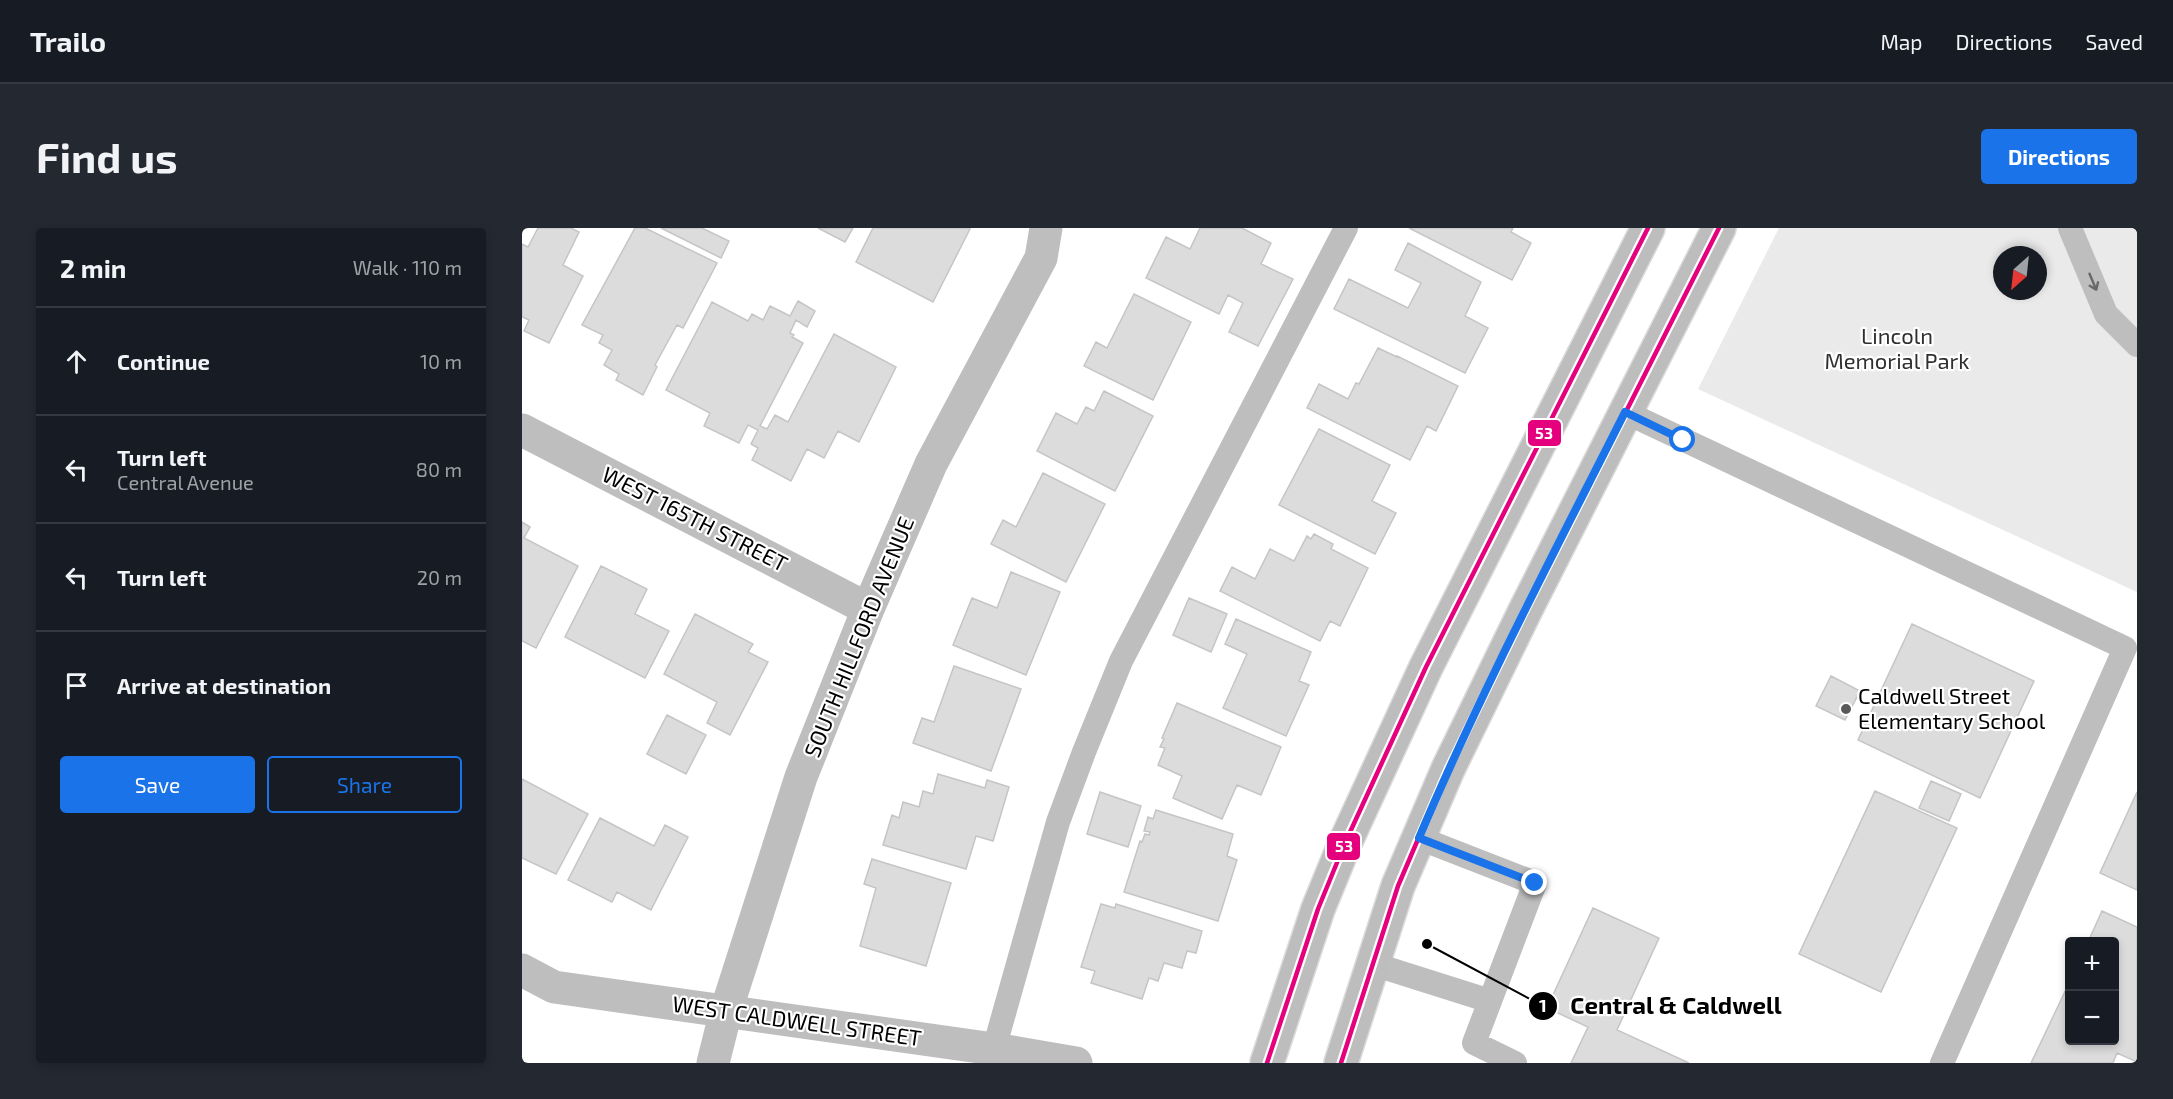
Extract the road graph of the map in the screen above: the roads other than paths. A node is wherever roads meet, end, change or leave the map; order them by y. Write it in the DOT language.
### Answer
graph roads {
  1 [pos="1046,228"];
  2 [pos="1346,228"];
  3 [pos="1648,228"];
  4 [pos="1719,228"];
  5 [pos="2070,228"];
  6 [pos="2137,345"];
  7 [pos="1625,412"];
  8 [pos="522,430"];
  9 [pos="868,609"];
  10 [pos="1419,838"];
  11 [pos="1372,964"];
  12 [pos="522,970"];
  13 [pos="1490,1001"];
  14 [pos="726,1011"];
  15 [pos="992,1056"];
  16 [pos="713,1063"];
  17 [pos="1076,1063"];
  18 [pos="1267,1063"];
  19 [pos="1341,1063"];
  20 [pos="1515,1063"];
  21 [pos="1942,1063"];
  1 -- 9 [label="street, SOUTH HILLFORD AVENUE"];
  2 -- 15 [label="lane"];
  3 -- 18 [label="main road"];
  4 -- 7 [label="main road"];
  5 -- 6 [label="lane, one-way"];
  7 -- 10 [label="main road"];
  7 -- 21 [label="lane"];
  8 -- 9 [label="street, WEST 165TH STREET"];
  9 -- 14 [label="street, SOUTH HILLFORD AVENUE"];
  10 -- 11 [label="main road"];
  10 -- 13 [label="lane"];
  11 -- 13 [label="lane"];
  11 -- 19 [label="main road"];
  12 -- 14 [label="street, WEST CALDWELL STREET"];
  13 -- 20 [label="lane"];
  14 -- 15 [label="street, WEST CALDWELL STREET"];
  14 -- 16 [label="street, SOUTH HILLFORD AVENUE"];
  15 -- 17 [label="street, WEST CALDWELL STREET"];
}
